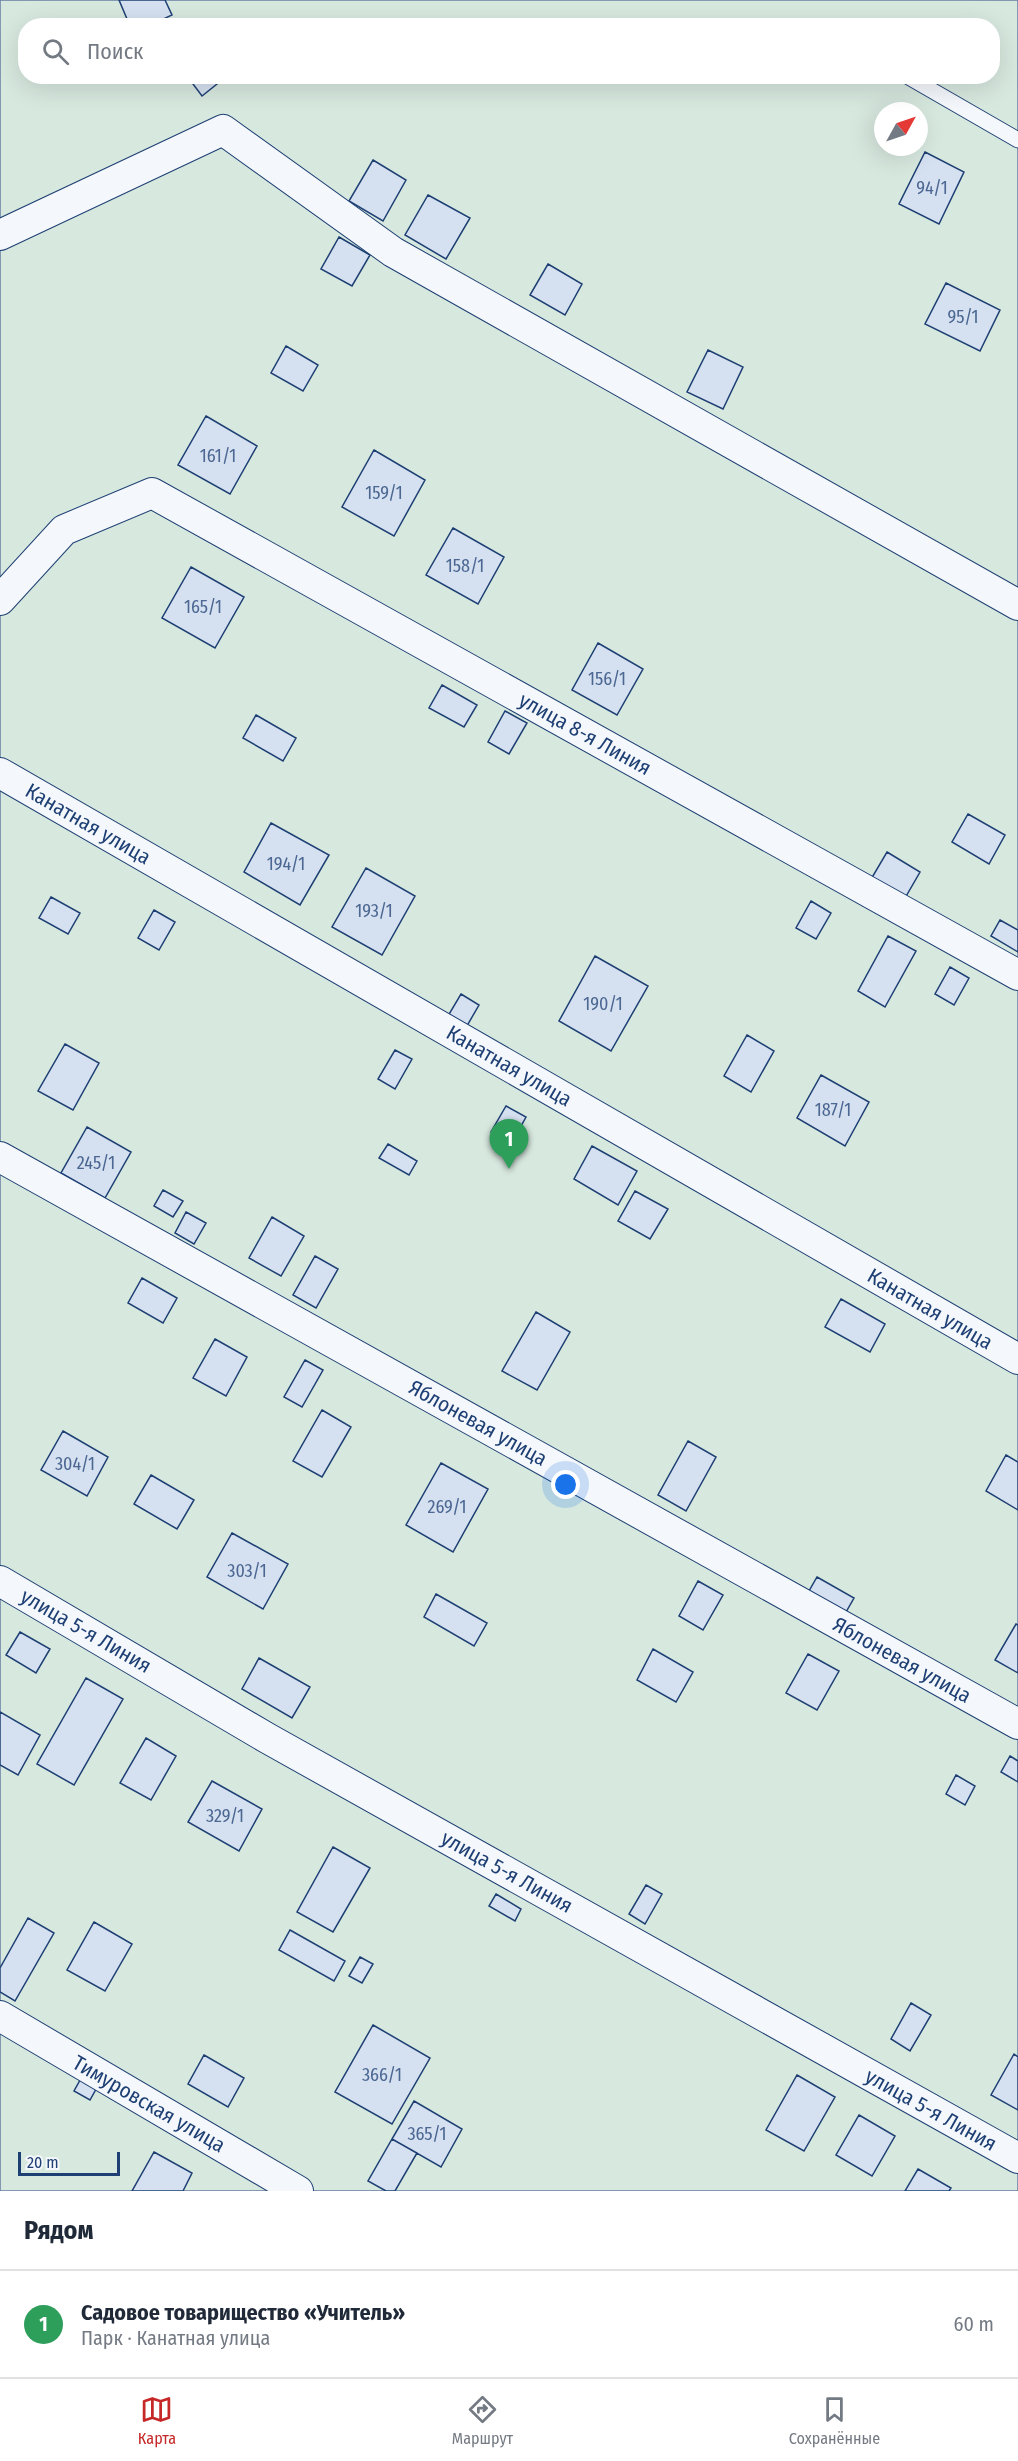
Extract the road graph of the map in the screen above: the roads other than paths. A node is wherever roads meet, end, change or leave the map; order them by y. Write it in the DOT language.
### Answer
graph roads {
  1 [pos="921,84"];
  2 [pos="1018,140"];
  3 [pos="0,235"];
  4 [pos="0,600"];
  5 [pos="1018,604"];
  6 [pos="0,773"];
  7 [pos="1018,975"];
  8 [pos="0,1156"];
  9 [pos="1018,1359"];
  10 [pos="0,1581"];
  11 [pos="1018,1724"];
  12 [pos="0,2016"];
  13 [pos="1018,2158"];
  14 [pos="298,2191"];
  1 -- 2 [label="lane"];
  3 -- 5 [label="street"];
  4 -- 7 [label="street, улица 8-я Линия"];
  6 -- 9 [label="street, Канатная улица"];
  8 -- 11 [label="street, Яблоневая улица"];
  10 -- 13 [label="street, улица 5-я Линия"];
  12 -- 14 [label="street, Тимуровская улица"];
}
